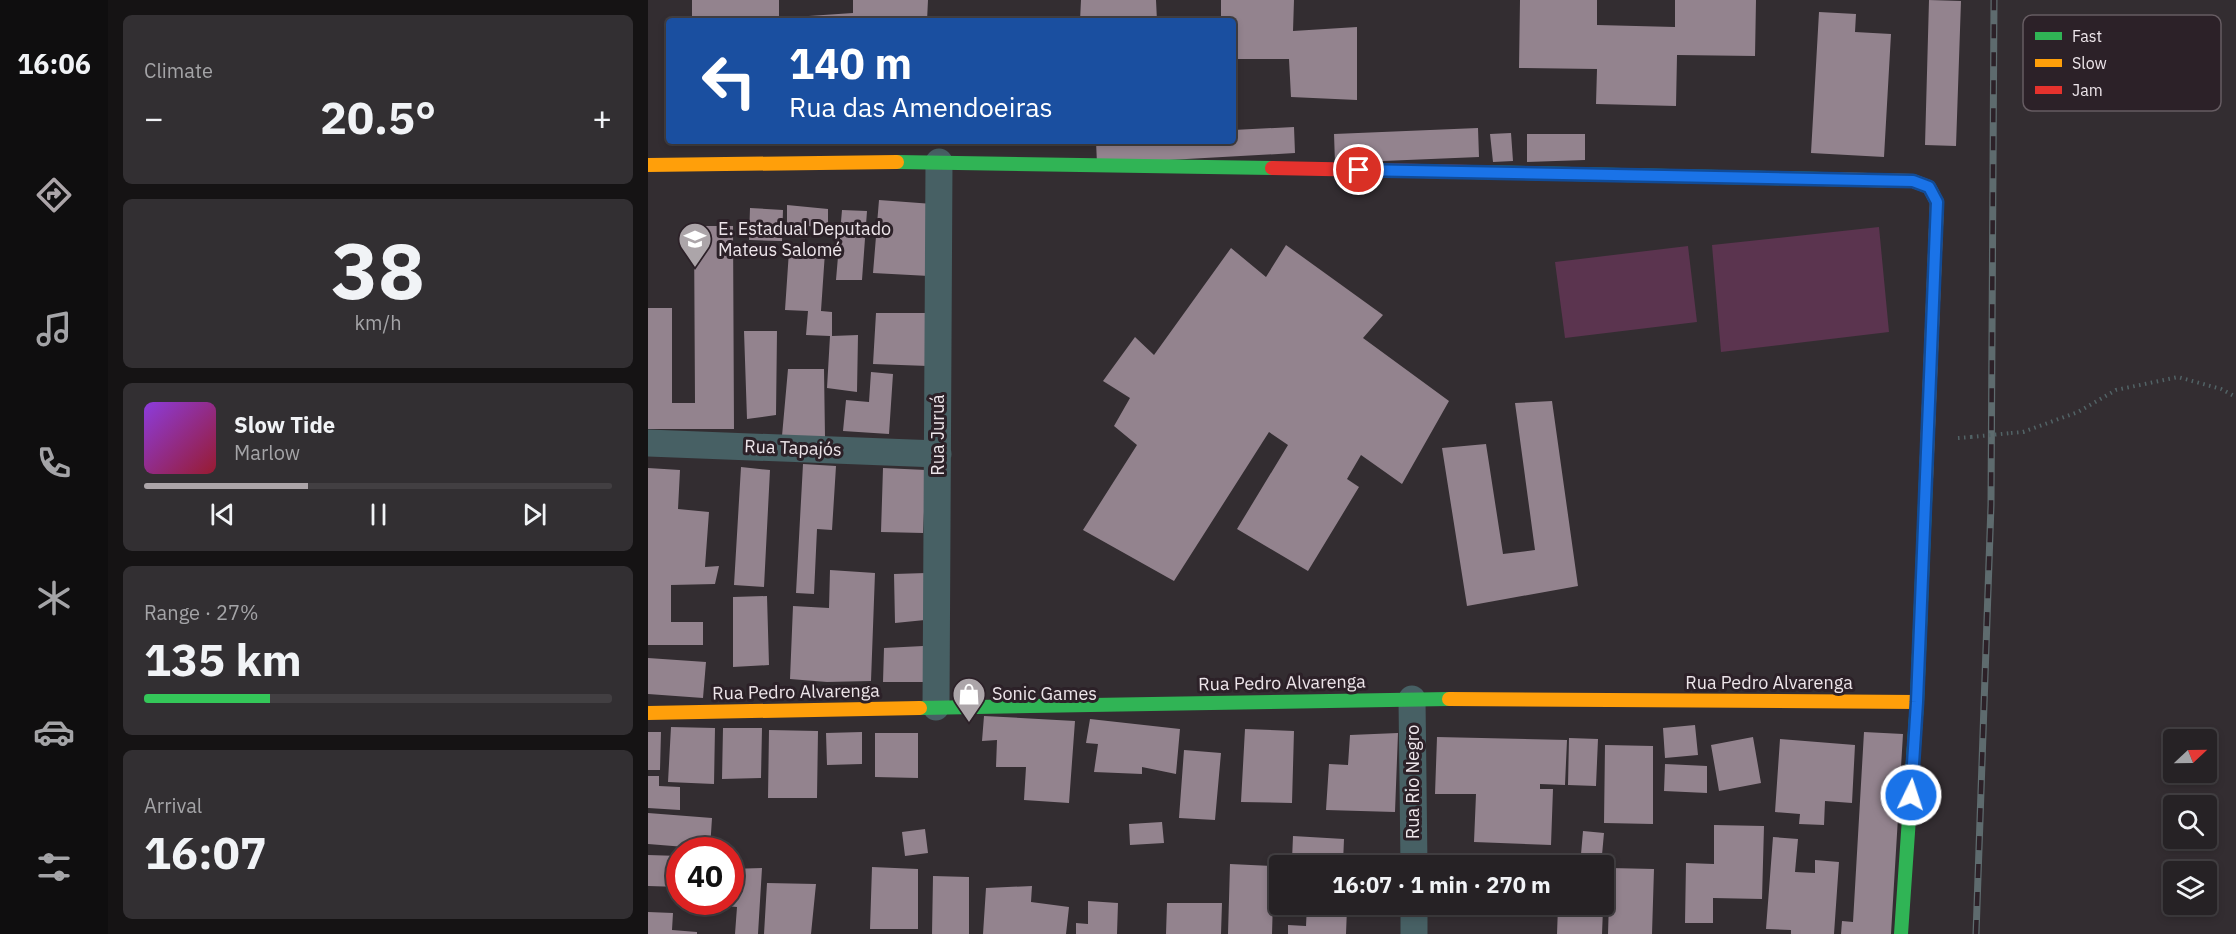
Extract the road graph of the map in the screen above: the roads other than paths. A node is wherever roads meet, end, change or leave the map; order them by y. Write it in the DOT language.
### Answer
graph roads {
  1 [pos="939,162"];
  2 [pos="648,165"];
  3 [pos="648,443"];
  4 [pos="938,454"];
  5 [pos="1412,699"];
  6 [pos="1917,702"];
  7 [pos="936,708"];
  8 [pos="648,713"];
  9 [pos="1414,855"];
  10 [pos="1414,915"];
  11 [pos="1414,934"];
  12 [pos="1901,934"];
  1 -- 2 [label="street"];
  1 -- 4 [label="street, Rua Juruá"];
  1 -- 6 [label="street"];
  3 -- 4 [label="street, Rua Tapajós"];
  4 -- 7 [label="street, Rua Juruá"];
  5 -- 6 [label="street, Rua Pedro Alvarenga"];
  5 -- 7 [label="street, Rua Pedro Alvarenga"];
  5 -- 9 [label="street, Rua Rio Negro"];
  6 -- 12 [label="street"];
  7 -- 8 [label="street, Rua Pedro Alvarenga"];
  10 -- 11 [label="street"];
}
